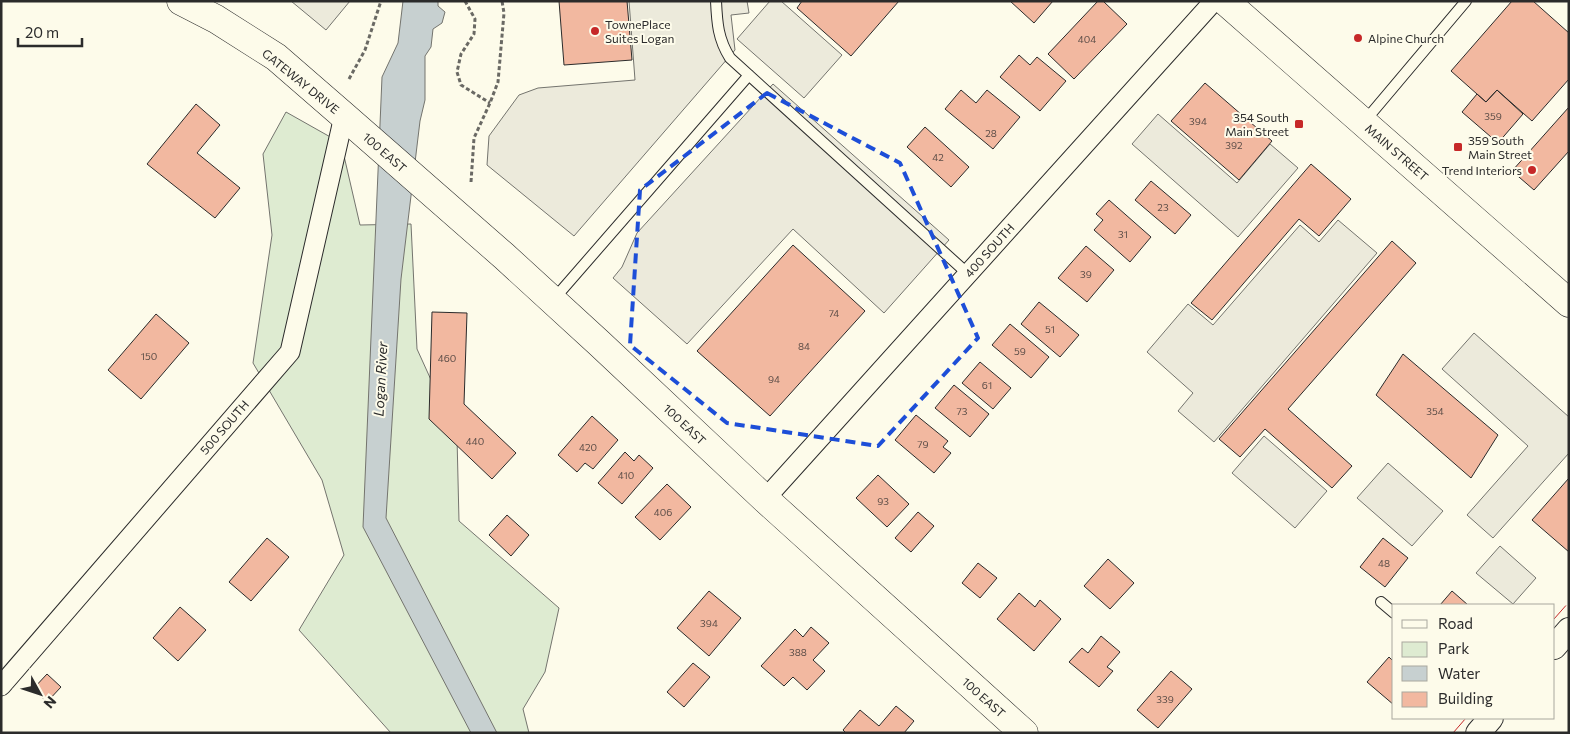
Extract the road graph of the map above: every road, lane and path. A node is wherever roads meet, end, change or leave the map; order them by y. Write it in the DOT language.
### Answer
graph roads {
  1 [pos="180,1"];
  2 [pos="381,1"];
  3 [pos="464,1"];
  4 [pos="502,1"];
  5 [pos="716,1"];
  6 [pos="1214,1"];
  7 [pos="1225,1"];
  8 [pos="1466,1"];
  9 [pos="749,76"];
  10 [pos="349,79"];
  11 [pos="490,103"];
  12 [pos="344,116"];
  13 [pos="1363,122"];
  14 [pos="471,182"];
  15 [pos="968,274"];
  16 [pos="552,301"];
  17 [pos="1569,303"];
  18 [pos="765,499"];
  19 [pos="1381,602"];
  20 [pos="1392,611"];
  21 [pos="1569,630"];
  22 [pos="1555,646"];
  23 [pos="1,686"];
  24 [pos="1490,719"];
  25 [pos="1024,733"];
  26 [pos="1478,733"];
  1 -- 12 [label="main road, GATEWAY DRIVE"];
  2 -- 10 [label="path"];
  3 -- 11 [label="path"];
  4 -- 11 [label="path"];
  5 -- 9 [label="lane"];
  6 -- 15 [label="street, 400 SOUTH"];
  7 -- 13 [label="main road, MAIN STREET"];
  8 -- 13 [label="lane"];
  9 -- 15 [label="lane"];
  9 -- 16 [label="lane"];
  11 -- 14 [label="path"];
  12 -- 16 [label="main road, 100 EAST"];
  12 -- 23 [label="street, 500 SOUTH"];
  13 -- 17 [label="main road, MAIN STREET"];
  15 -- 18 [label="street, 400 SOUTH"];
  16 -- 18 [label="main road, 100 EAST"];
  18 -- 25 [label="main road, 100 EAST"];
  19 -- 20 [label="lane"];
  21 -- 22 [label="street"];
  24 -- 26 [label="street"];
}
